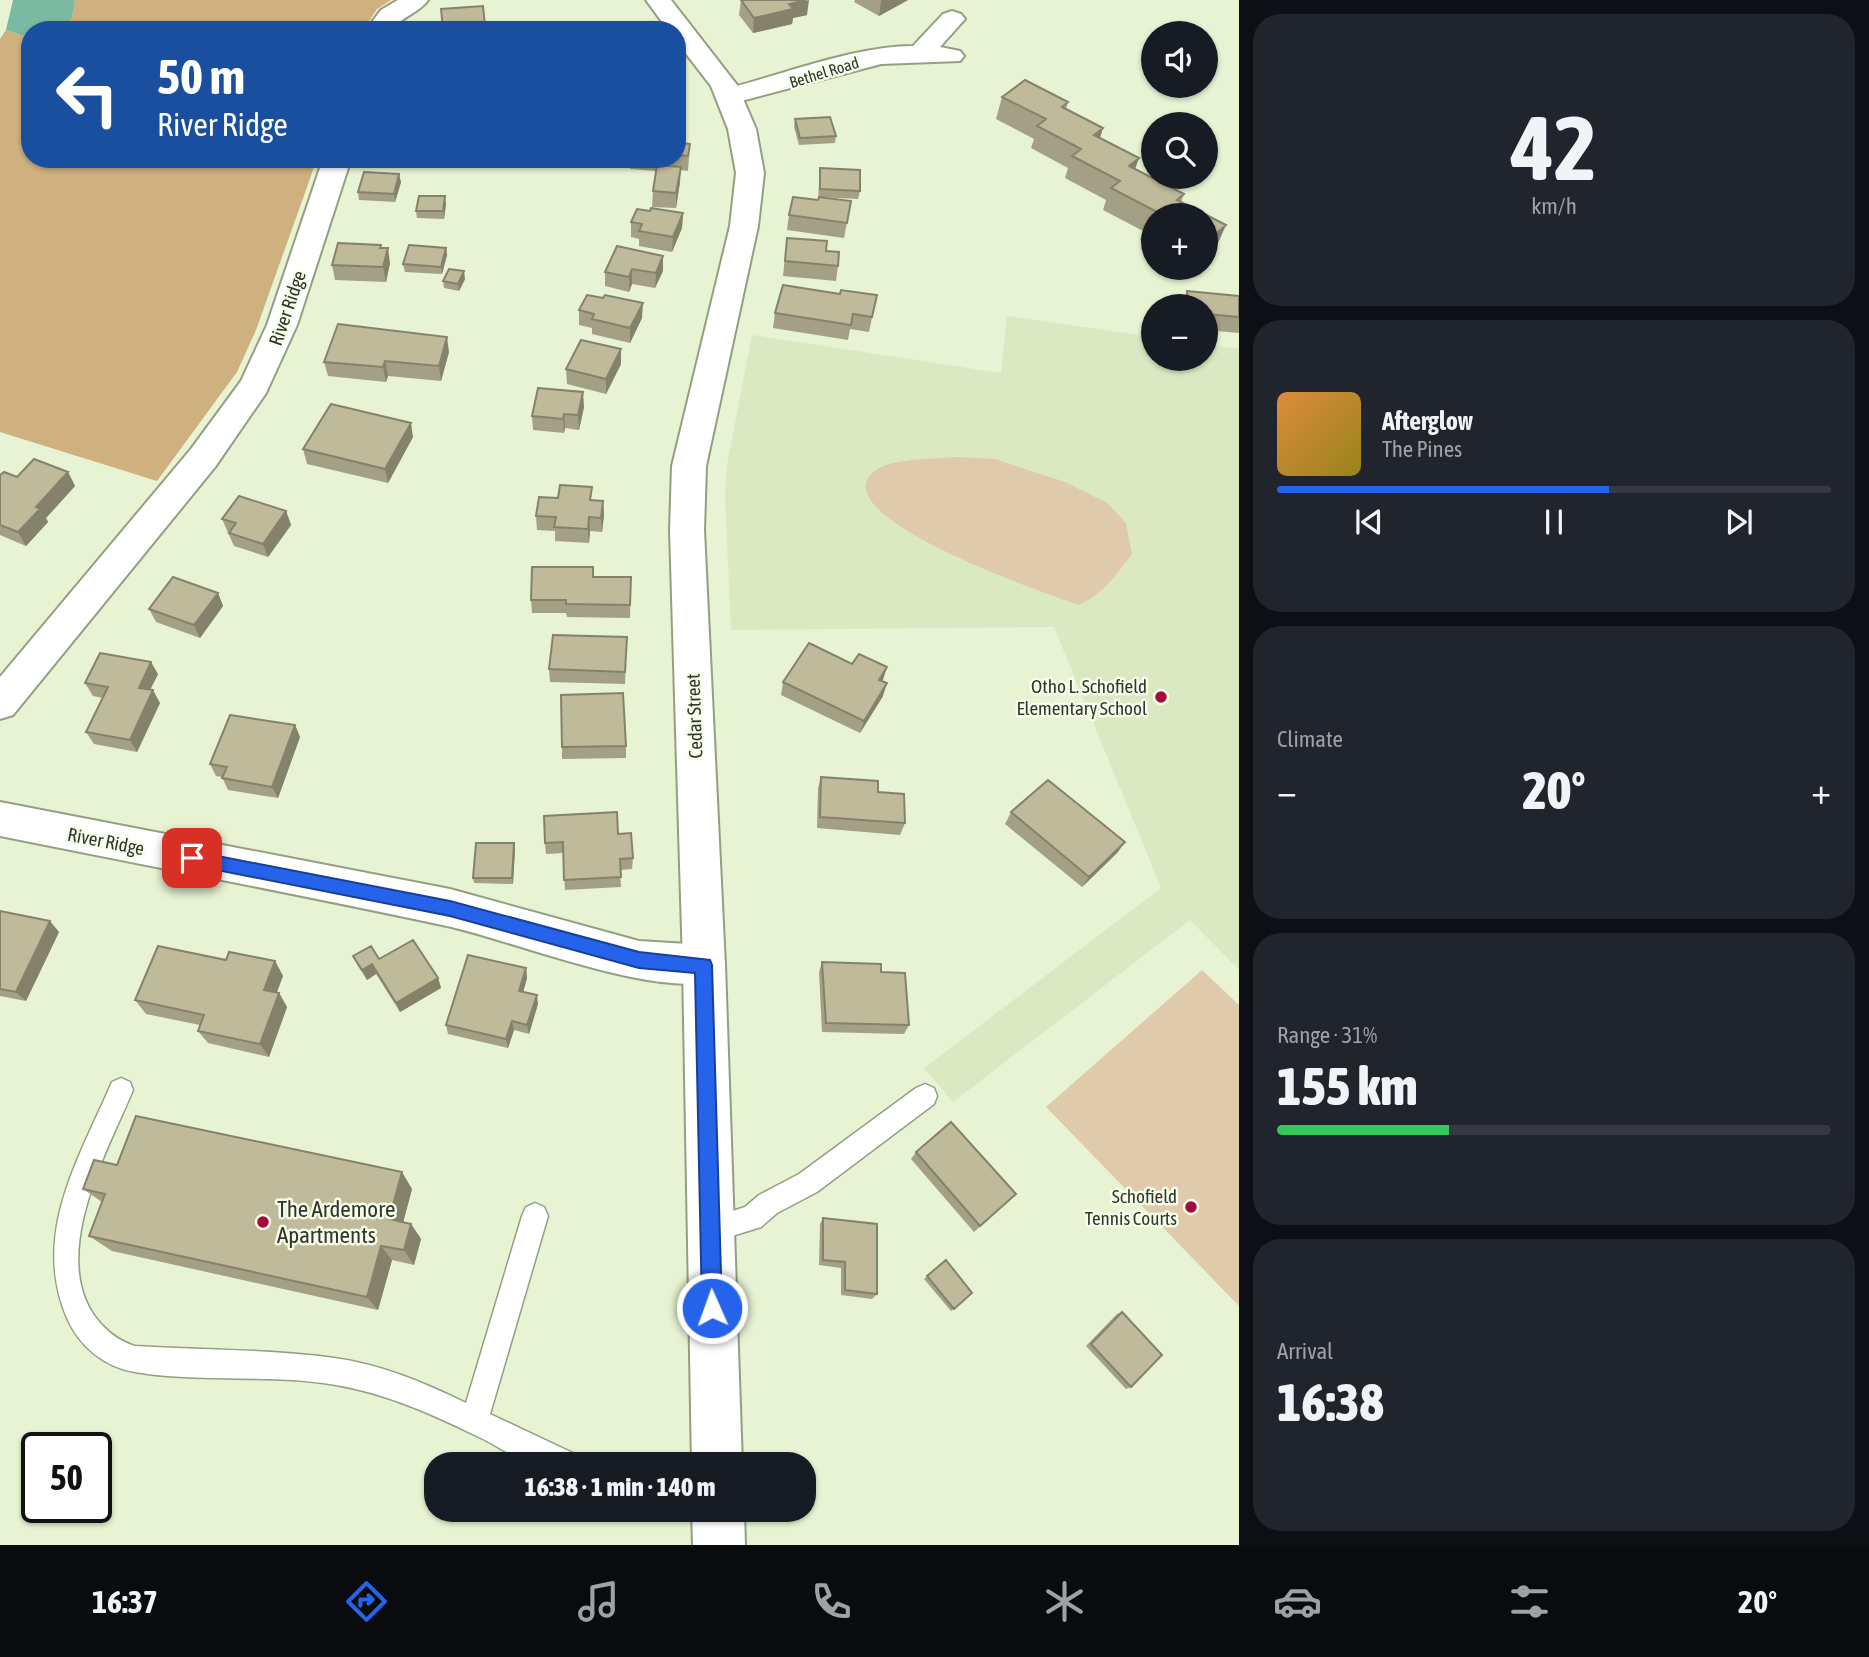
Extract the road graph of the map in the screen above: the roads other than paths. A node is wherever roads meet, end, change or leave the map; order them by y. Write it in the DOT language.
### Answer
graph roads {
  1 [pos="416,0"];
  2 [pos="658,0"];
  3 [pos="952,19"];
  4 [pos="386,21"];
  5 [pos="675,21"];
  6 [pos="686,35"];
  7 [pos="920,54"];
  8 [pos="951,56"];
  9 [pos="730,96"];
  10 [pos="334,168"];
  11 [pos="0,704"];
  12 [pos="0,819"];
  13 [pos="704,965"];
  14 [pos="121,1090"];
  15 [pos="925,1096"];
  16 [pos="536,1216"];
  17 [pos="710,1230"];
  18 [pos="475,1419"];
  19 [pos="541,1452"];
  20 [pos="717,1452"];
  21 [pos="718,1522"];
  22 [pos="719,1545"];
  1 -- 4 [label="street"];
  2 -- 5 [label="street, Cedar Street"];
  3 -- 7 [label="street"];
  6 -- 9 [label="street, Cedar Street"];
  7 -- 8 [label="street, Bethel Road"];
  7 -- 9 [label="street, Bethel Road"];
  9 -- 13 [label="street, Cedar Street"];
  10 -- 11 [label="street, River Ridge"];
  12 -- 13 [label="street, River Ridge"];
  13 -- 17 [label="street, Cedar Street"];
  14 -- 18 [label="lane"];
  15 -- 17 [label="lane"];
  16 -- 18 [label="lane"];
  17 -- 20 [label="street, Cedar Street"];
  18 -- 19 [label="lane"];
  21 -- 22 [label="street"];
}
